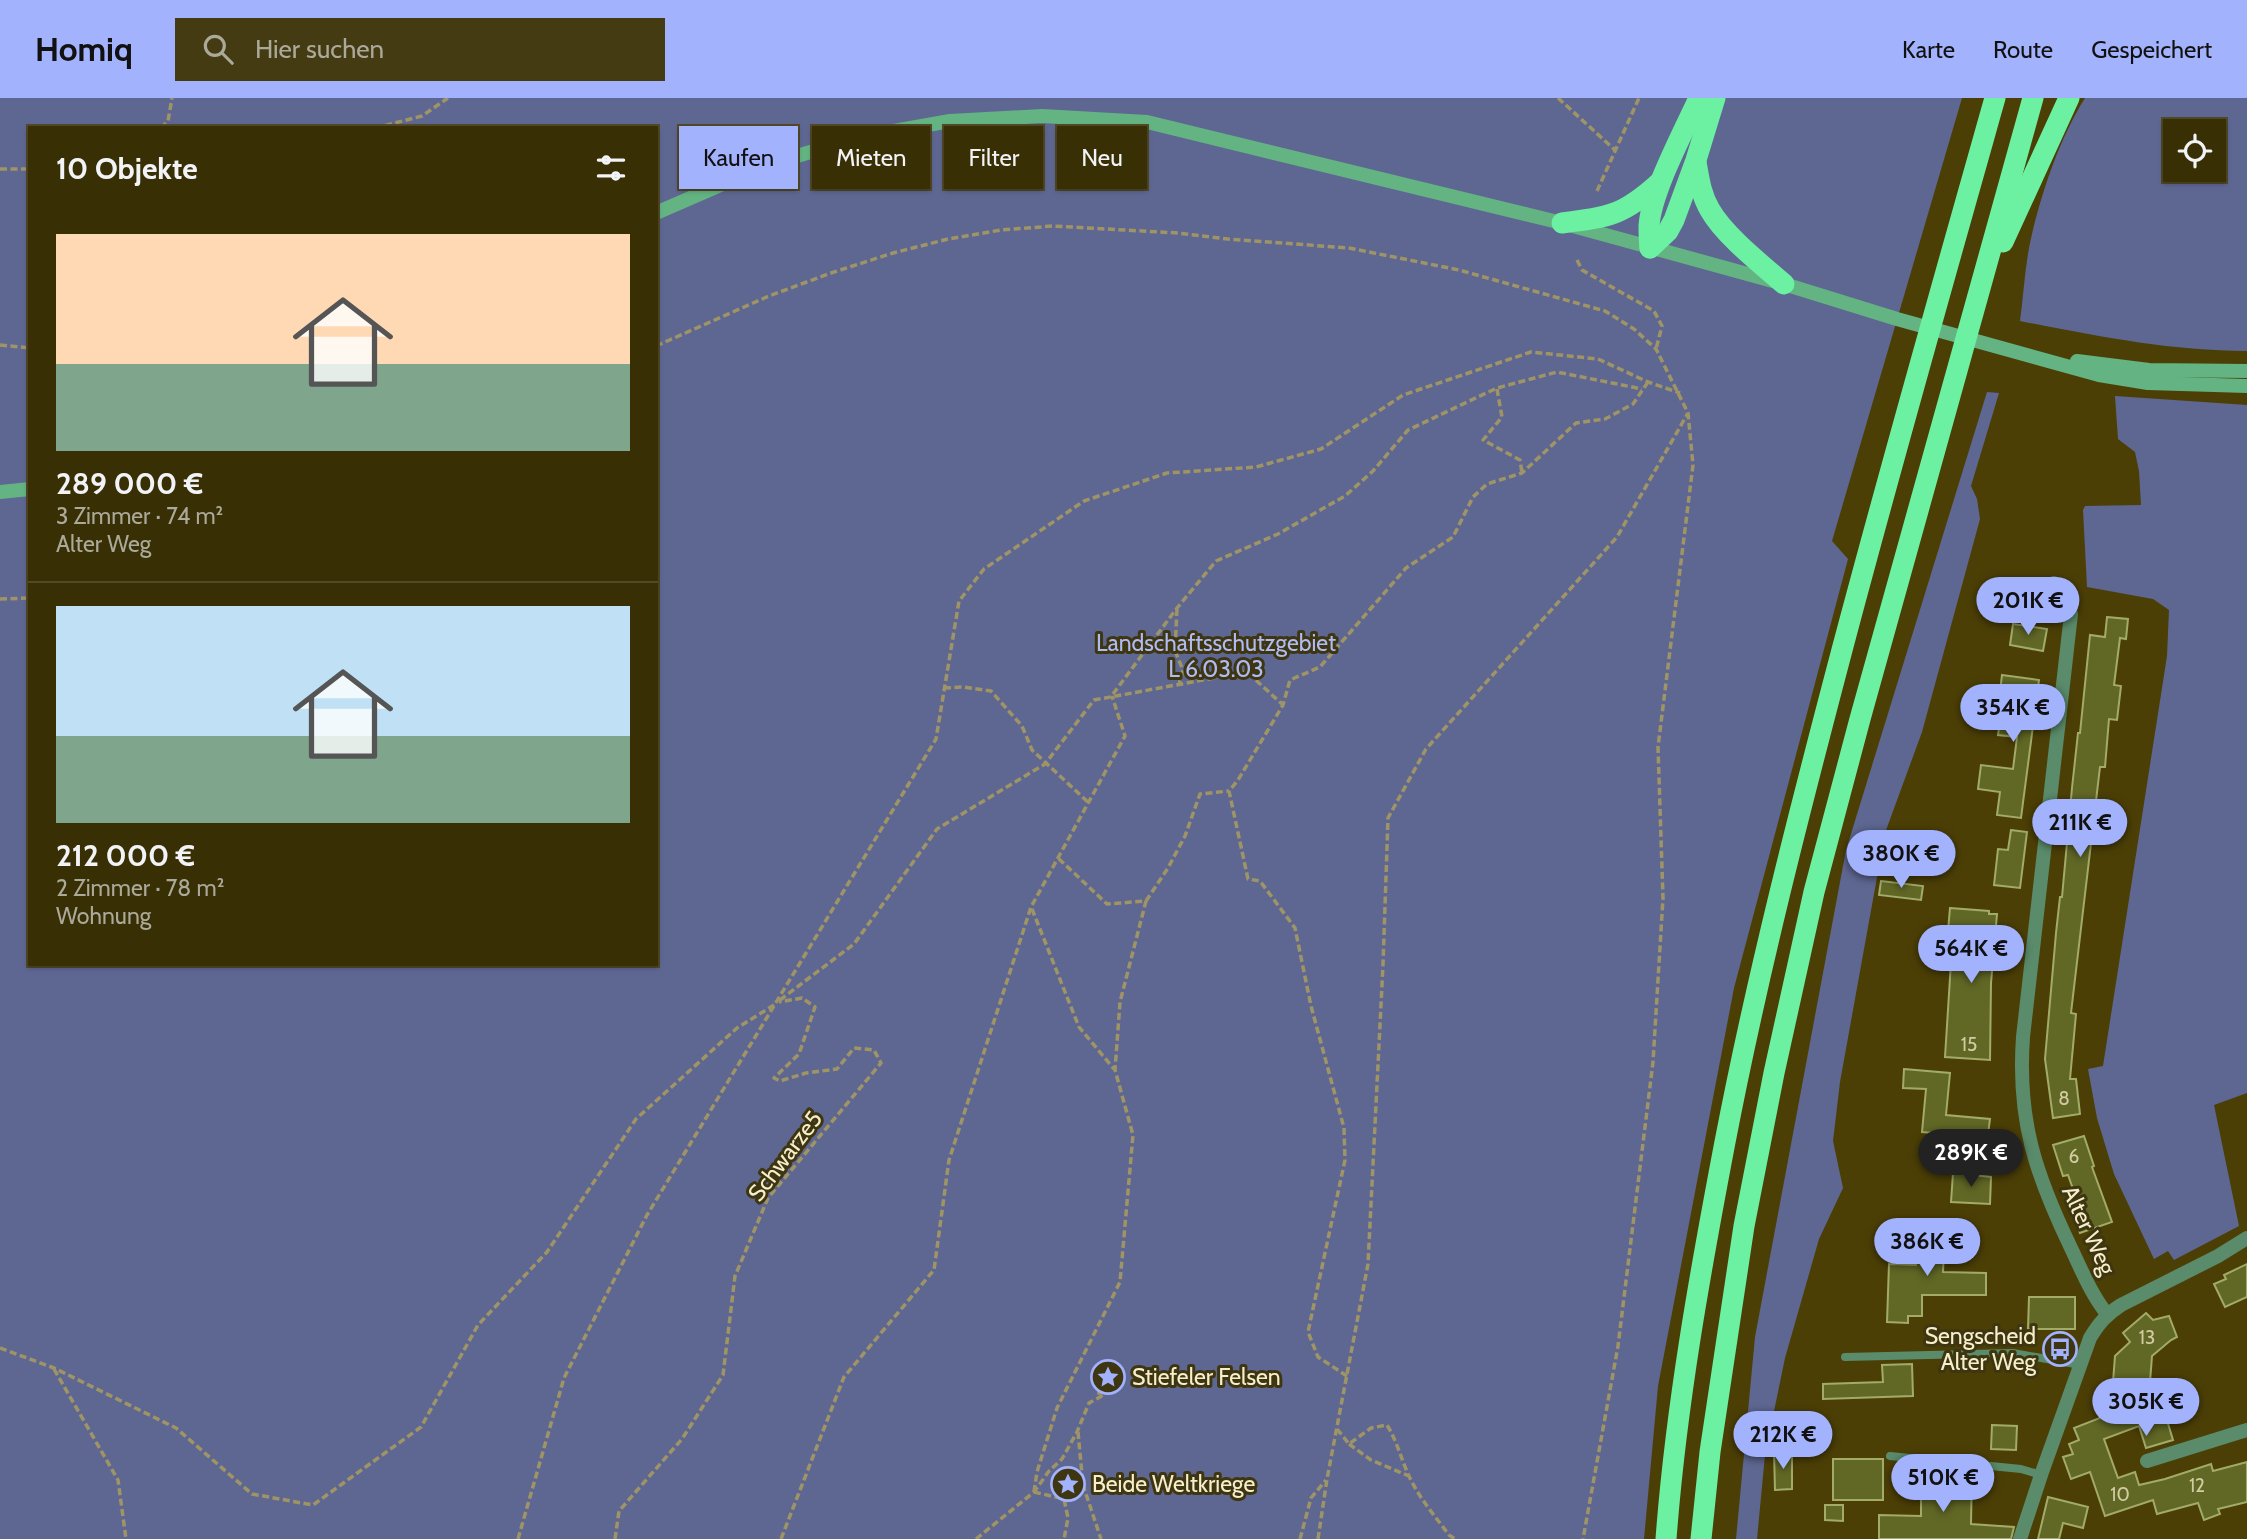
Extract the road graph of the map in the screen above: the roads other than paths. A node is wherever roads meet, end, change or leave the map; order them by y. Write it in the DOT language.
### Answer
graph roads {
  1 [pos="1699,98"];
  2 [pos="1715,98"];
  3 [pos="1993,98"];
  4 [pos="2033,98"];
  5 [pos="2068,98"];
  6 [pos="1696,160"];
  7 [pos="1662,181"];
  8 [pos="658,212"];
  9 [pos="1562,223"];
  10 [pos="1650,247"];
  11 [pos="1784,284"];
  12 [pos="1973,308"];
  13 [pos="2028,355"];
  14 [pos="2247,371"];
  15 [pos="2247,386"];
  16 [pos="28,489"];
  17 [pos="0,492"];
  18 [pos="2053,583"];
  19 [pos="2247,1238"];
  20 [pos="2107,1314"];
  21 [pos="1846,1357"];
  22 [pos="2081,1365"];
  23 [pos="2247,1430"];
  24 [pos="1891,1456"];
  25 [pos="2147,1461"];
  26 [pos="2041,1475"];
  27 [pos="1667,1539"];
  28 [pos="1701,1539"];
  29 [pos="2020,1539"];
  1 -- 7 [label="highway"];
  2 -- 6 [label="highway"];
  3 -- 27 [label="highway"];
  4 -- 12 [label="highway"];
  5 -- 12 [label="highway"];
  6 -- 10 [label="highway"];
  6 -- 11 [label="highway"];
  7 -- 9 [label="highway"];
  7 -- 10 [label="highway"];
  8 -- 9 [label="main road"];
  9 -- 10 [label="main road"];
  10 -- 11 [label="main road"];
  11 -- 13 [label="main road"];
  12 -- 28 [label="highway"];
  13 -- 14 [label="main road"];
  13 -- 15 [label="main road"];
  16 -- 17 [label="main road"];
  18 -- 20 [label="street, Alter Weg"];
  19 -- 20 [label="street"];
  20 -- 22 [label="street"];
  21 -- 22 [label="lane"];
  22 -- 26 [label="street"];
  23 -- 25 [label="street"];
  24 -- 26 [label="lane"];
  26 -- 29 [label="street"];
}
